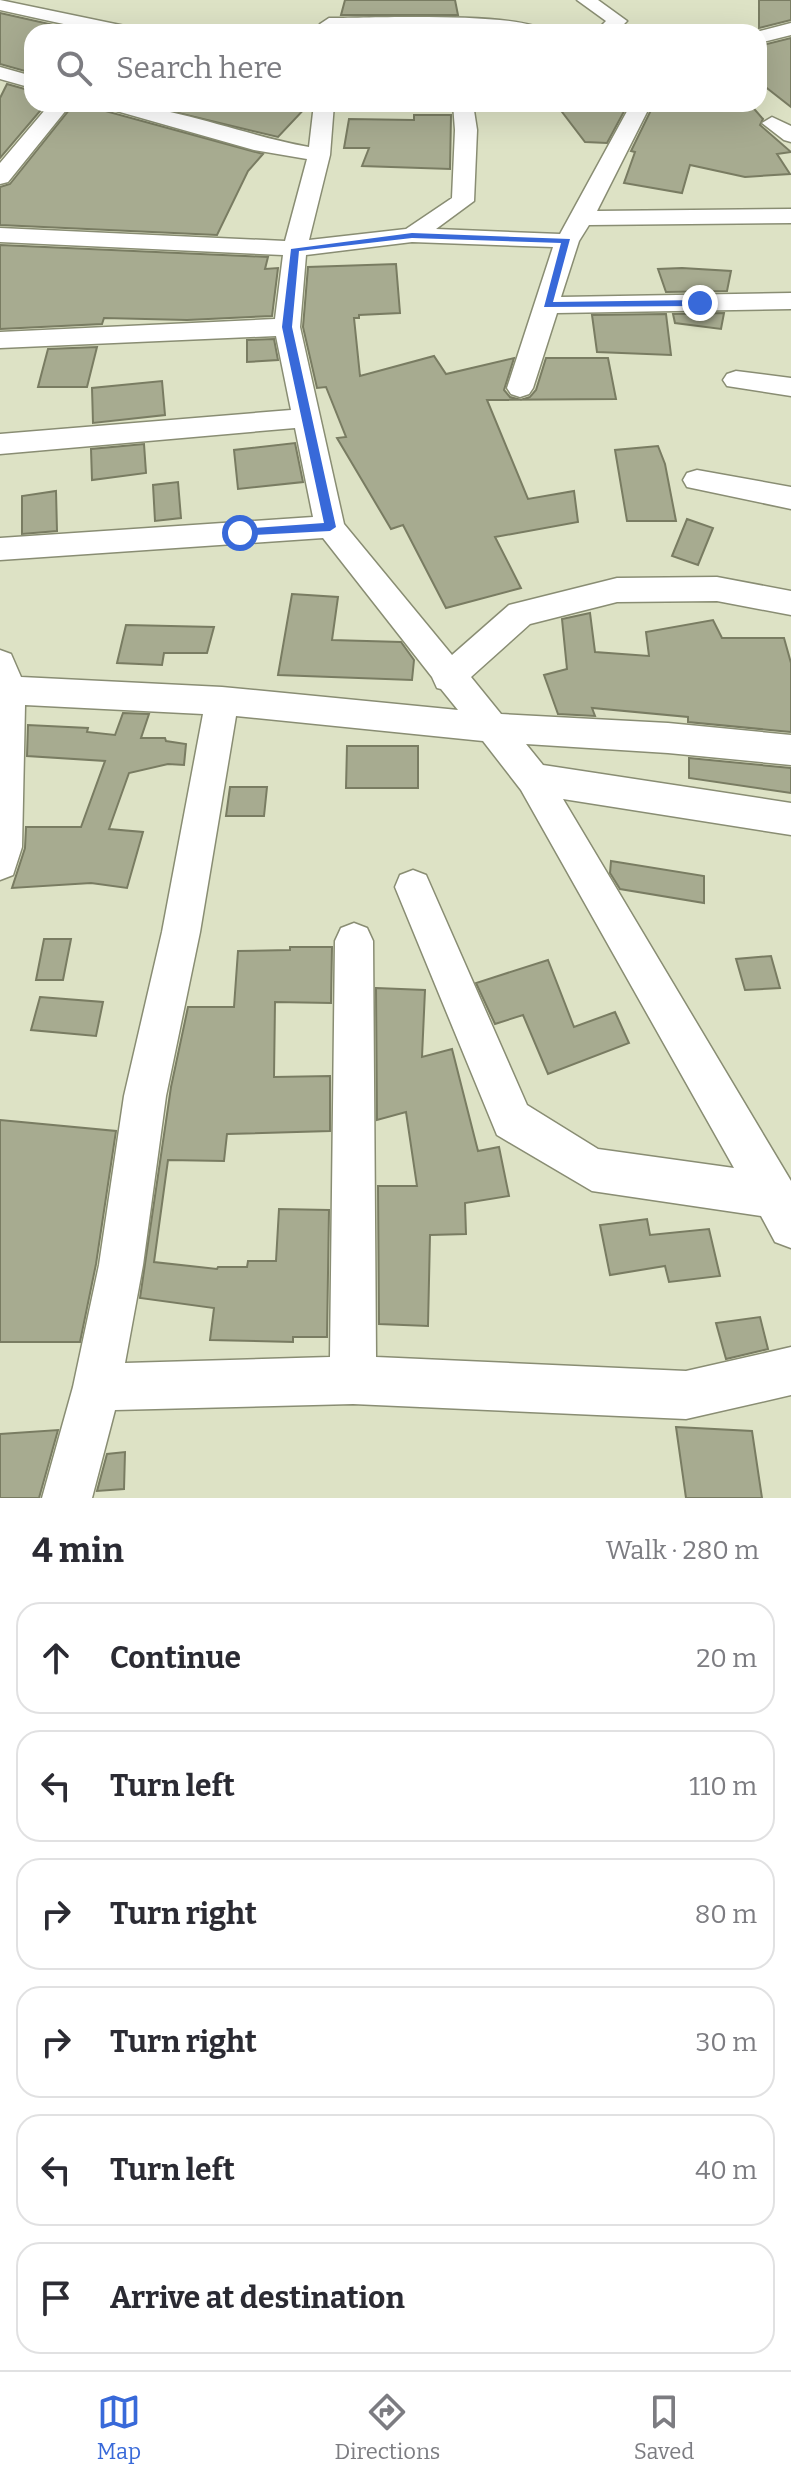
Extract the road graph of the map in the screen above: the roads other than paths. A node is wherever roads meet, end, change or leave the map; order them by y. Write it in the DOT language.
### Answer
graph roads {
  1 [pos="329,0"];
  2 [pos="596,2"];
  3 [pos="0,4"];
  4 [pos="473,7"];
  5 [pos="89,24"];
  6 [pos="329,24"];
  7 [pos="504,24"];
  8 [pos="614,24"];
  9 [pos="791,29"];
  10 [pos="767,35"];
  11 [pos="0,73"];
  12 [pos="24,80"];
  13 [pos="54,112"];
  14 [pos="142,112"];
  15 [pos="323,112"];
  16 [pos="464,112"];
  17 [pos="637,112"];
  18 [pos="791,121"];
  19 [pos="791,136"];
  20 [pos="319,155"];
  21 [pos="0,177"];
  22 [pos="791,216"];
  23 [pos="582,218"];
  24 [pos="0,235"];
  25 [pos="412,235"];
  26 [pos="567,241"];
  27 [pos="295,249"];
  28 [pos="791,301"];
  29 [pos="548,305"];
  30 [pos="287,327"];
  31 [pos="0,340"];
  32 [pos="736,380"];
  33 [pos="791,387"];
  34 [pos="520,388"];
  35 [pos="306,418"];
  36 [pos="0,444"];
  37 [pos="697,480"];
  38 [pos="791,498"];
  39 [pos="330,527"];
  40 [pos="0,549"];
  41 [pos="791,603"];
  42 [pos="4,676"];
  43 [pos="448,678"];
  44 [pos="222,701"];
  45 [pos="492,728"];
  46 [pos="791,750"];
  47 [pos="533,779"];
  48 [pos="791,819"];
  49 [pos="0,863"];
  50 [pos="413,887"];
  51 [pos="354,941"];
  52 [pos="783,1211"];
  53 [pos="791,1371"];
  54 [pos="353,1380"];
  55 [pos="97,1387"];
  56 [pos="67,1498"];
  1 -- 6 [label="street"];
  2 -- 8 [label="street"];
  3 -- 5 [label="street"];
  4 -- 7 [label="street"];
  9 -- 10 [label="street"];
  11 -- 12 [label="street"];
  13 -- 21 [label="street"];
  14 -- 20 [label="street"];
  15 -- 20 [label="street"];
  16 -- 25 [label="street"];
  17 -- 23 [label="street"];
  18 -- 19 [label="street"];
  20 -- 27 [label="street"];
  22 -- 23 [label="street"];
  23 -- 26 [label="street"];
  24 -- 27 [label="street"];
  25 -- 26 [label="street"];
  25 -- 27 [label="street"];
  26 -- 29 [label="street"];
  27 -- 30 [label="street"];
  28 -- 29 [label="street"];
  29 -- 34 [label="street"];
  30 -- 31 [label="street"];
  30 -- 35 [label="street"];
  32 -- 33 [label="street"];
  35 -- 36 [label="street"];
  35 -- 39 [label="street"];
  37 -- 38 [label="street"];
  39 -- 40 [label="street"];
  39 -- 43 [label="street"];
  41 -- 43 [label="street"];
  42 -- 44 [label="street"];
  42 -- 49 [label="street"];
  43 -- 45 [label="street"];
  44 -- 45 [label="street"];
  44 -- 55 [label="street"];
  45 -- 46 [label="street"];
  45 -- 47 [label="street"];
  47 -- 48 [label="street"];
  47 -- 52 [label="street"];
  50 -- 52 [label="street"];
  51 -- 54 [label="street"];
  53 -- 54 [label="street"];
  54 -- 55 [label="street"];
  55 -- 56 [label="street"];
}
